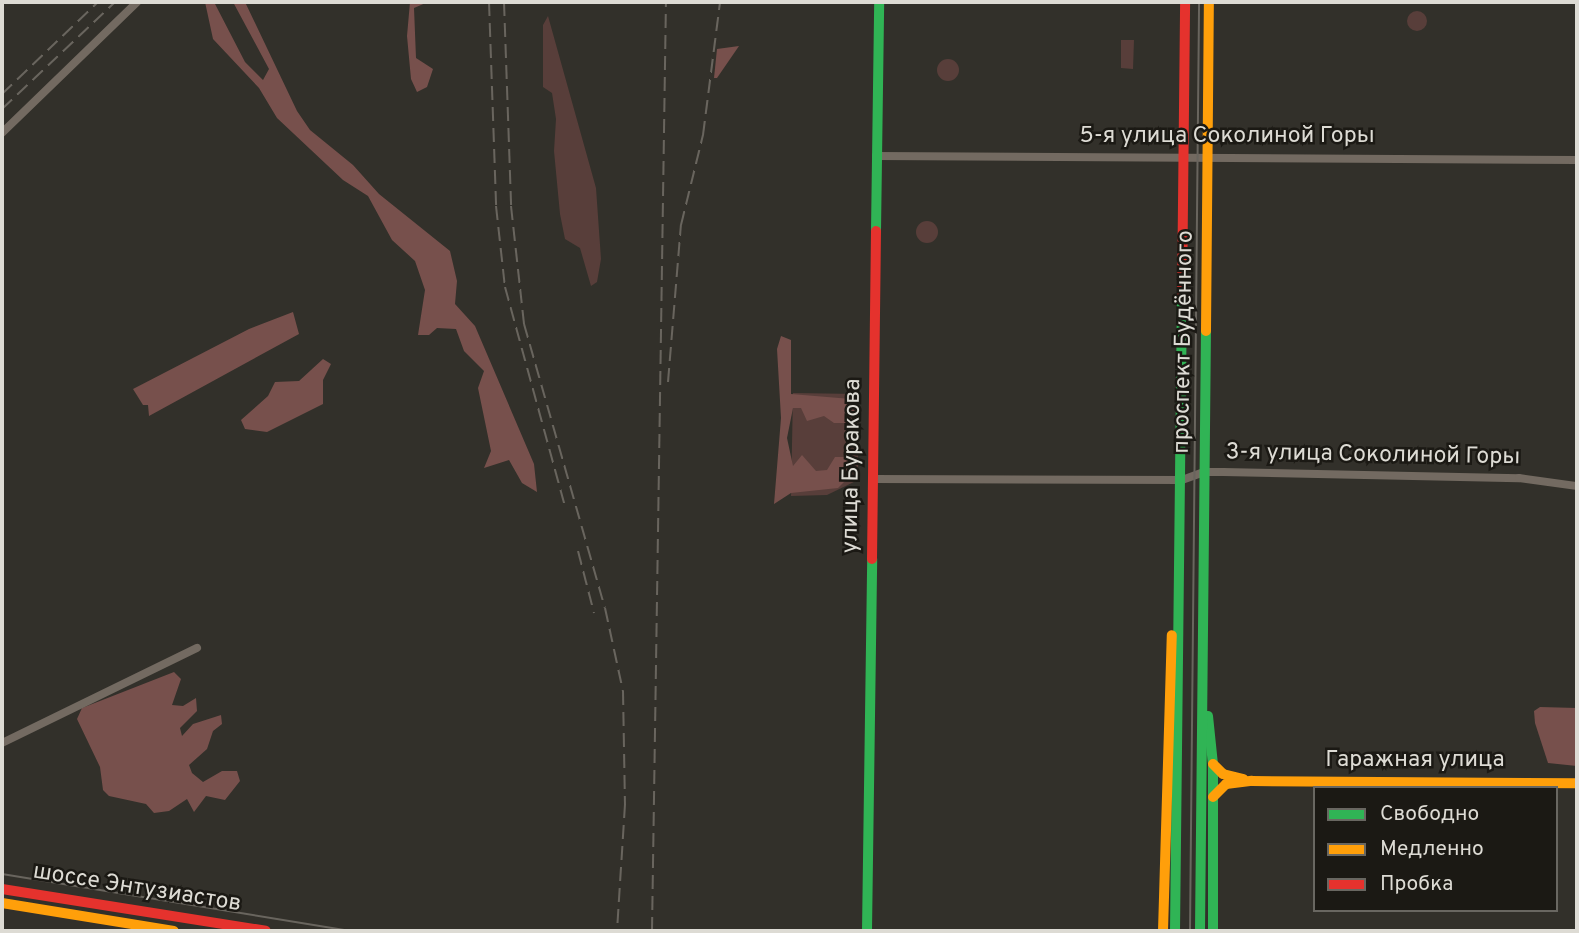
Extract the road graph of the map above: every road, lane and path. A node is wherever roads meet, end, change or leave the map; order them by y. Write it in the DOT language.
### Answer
graph roads {
  1 [pos="137,2"];
  2 [pos="879,2"];
  3 [pos="1185,2"];
  4 [pos="1209,2"];
  5 [pos="2,133"];
  6 [pos="1186,155"];
  7 [pos="1207,155"];
  8 [pos="876,156"];
  9 [pos="1577,160"];
  10 [pos="1204,472"];
  11 [pos="874,479"];
  12 [pos="1182,480"];
  13 [pos="1577,486"];
  14 [pos="1180,566"];
  15 [pos="197,648"];
  16 [pos="2,743"];
  17 [pos="1207,743"];
  18 [pos="1213,764"];
  19 [pos="1252,781"];
  20 [pos="1577,783"];
  21 [pos="1213,797"];
  22 [pos="2,889"];
  23 [pos="2,904"];
  24 [pos="174,931"];
  25 [pos="266,931"];
  26 [pos="867,931"];
  27 [pos="1163,931"];
  28 [pos="1175,931"];
  29 [pos="1200,931"];
  30 [pos="1213,931"];
  1 -- 5 [label="street"];
  2 -- 8 [label="main road, улица Буракова"];
  3 -- 6 [label="main road, проспект Будённого"];
  4 -- 7 [label="main road, проспект Будённого"];
  6 -- 7 [label="street, 5-я улица Соколиной Горы"];
  6 -- 8 [label="street, 5-я улица Соколиной Горы"];
  6 -- 12 [label="main road, проспект Будённого"];
  7 -- 9 [label="street, 5-я улица Соколиной Горы"];
  7 -- 10 [label="main road, проспект Будённого"];
  8 -- 11 [label="main road, улица Буракова"];
  10 -- 12 [label="street, 3-я улица Соколиной Горы"];
  10 -- 13 [label="street, 3-я улица Соколиной Горы"];
  10 -- 17 [label="main road, проспект Будённого"];
  11 -- 12 [label="street, 3-я улица Соколиной Горы"];
  11 -- 26 [label="main road, улица Буракова"];
  12 -- 14 [label="main road, проспект Будённого"];
  14 -- 27 [label="main road, проспект Будённого"];
  14 -- 28 [label="main road, проспект Будённого"];
  15 -- 16 [label="street"];
  17 -- 18 [label="main road, проспект Будённого"];
  17 -- 29 [label="main road, проспект Будённого"];
  18 -- 19 [label="main road, Гаражная улица"];
  18 -- 21 [label="main road, проспект Будённого"];
  19 -- 20 [label="main road, Гаражная улица"];
  19 -- 21 [label="main road, Гаражная улица"];
  21 -- 30 [label="main road, проспект Будённого"];
  22 -- 25 [label="main road, шоссе Энтузиастов"];
  23 -- 24 [label="main road, шоссе Энтузиастов"];
}
